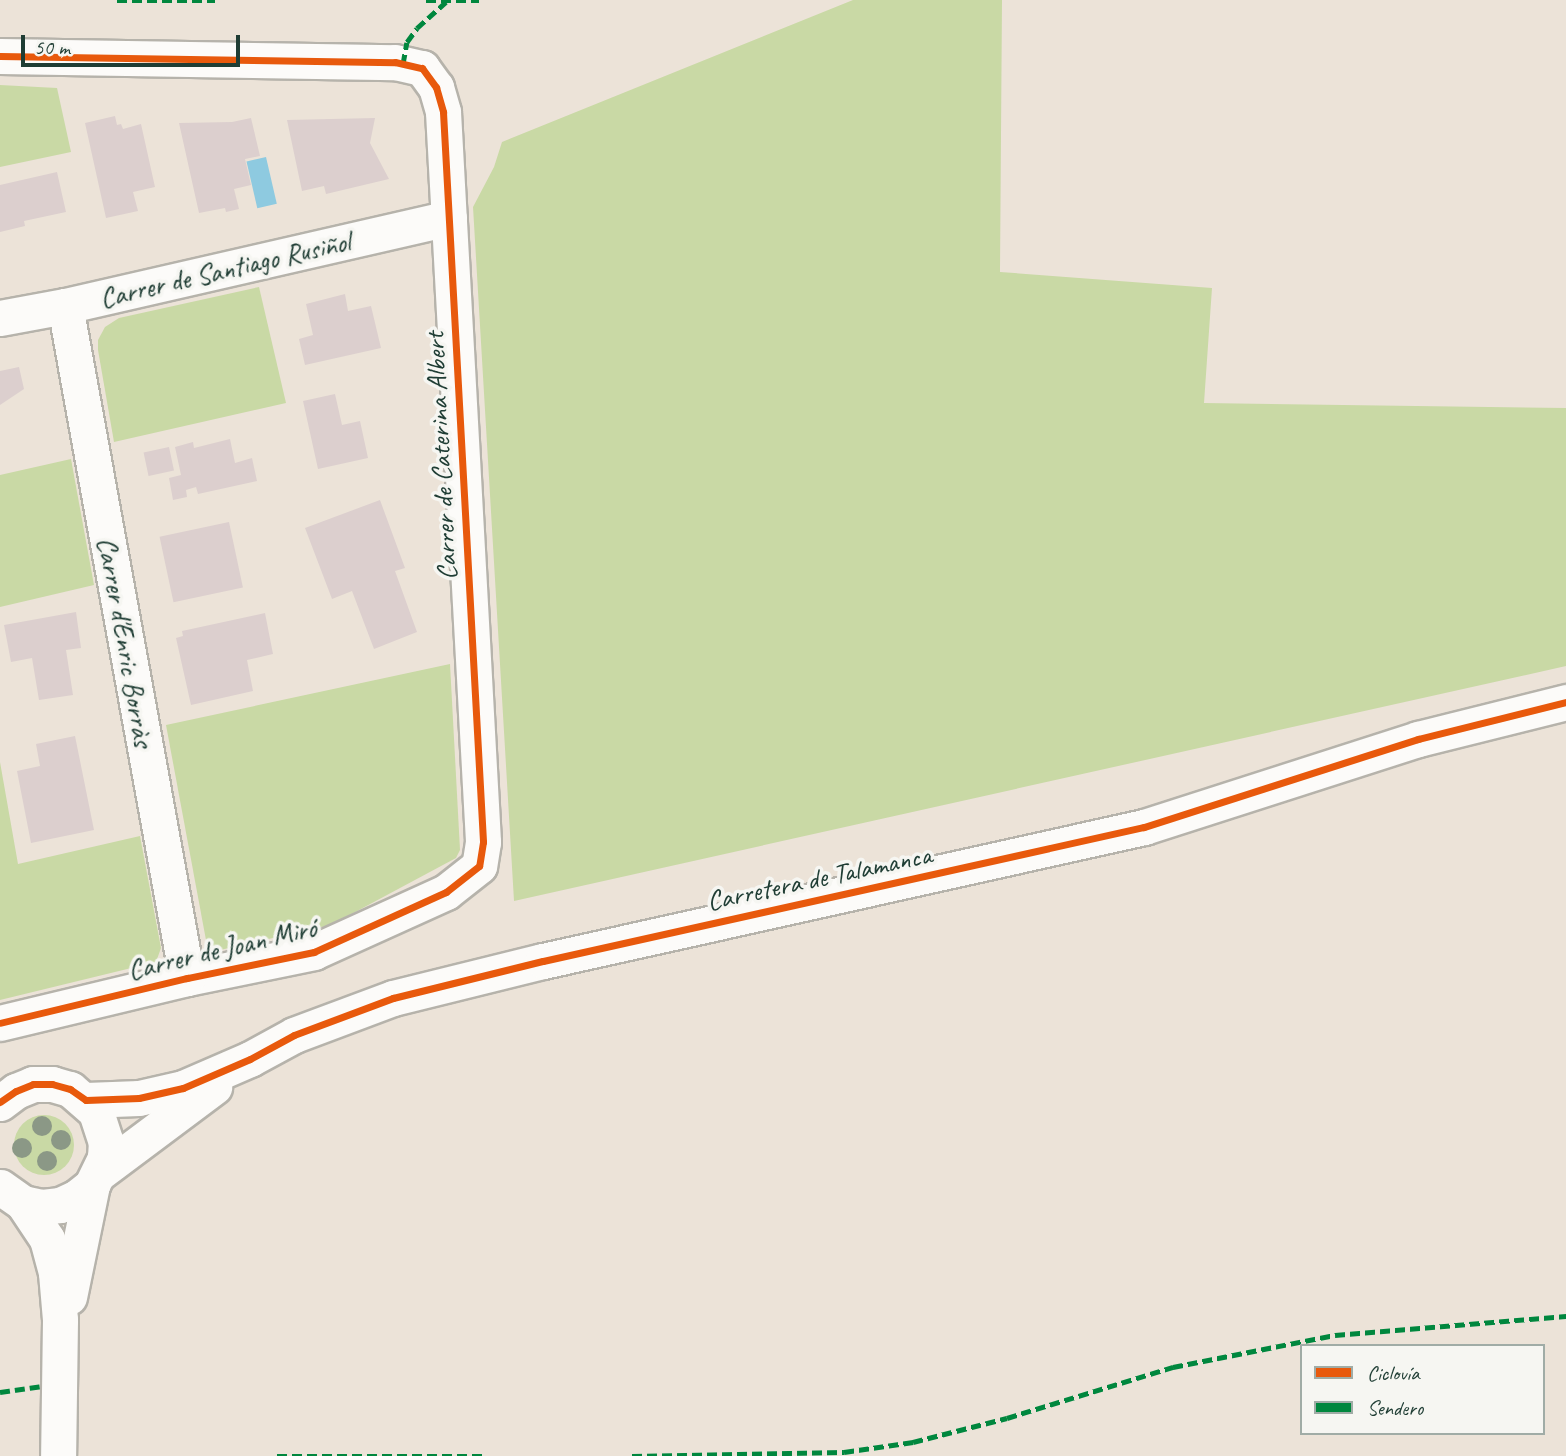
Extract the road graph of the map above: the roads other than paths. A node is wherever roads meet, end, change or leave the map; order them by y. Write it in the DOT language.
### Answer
graph roads {
  1 [pos="0,56"];
  2 [pos="449,218"];
  3 [pos="65,306"];
  4 [pos="0,318"];
  5 [pos="1566,702"];
  6 [pos="480,866"];
  7 [pos="187,978"];
  8 [pos="0,1023"];
  9 [pos="250,1059"];
  10 [pos="86,1100"];
  11 [pos="0,1102"];
  12 [pos="96,1179"];
  13 [pos="6,1192"];
  14 [pos="60,1320"];
  15 [pos="58,1456"];
  1 -- 2 [label="street, Carrer de Caterina Albert"];
  2 -- 3 [label="street, Carrer de Santiago Rusiñol"];
  2 -- 6 [label="street, Carrer de Caterina Albert"];
  3 -- 4 [label="street, Carrer de Santiago Rusiñol"];
  3 -- 7 [label="street, Carrer d'Enric Borràs"];
  5 -- 9 [label="street, Carretera de Talamanca"];
  6 -- 7 [label="street, Carrer de Joan Miró"];
  7 -- 8 [label="street, Carrer de Joan Miró"];
  9 -- 10 [label="street, Carretera de Talamanca"];
  9 -- 12 [label="street, Carretera de Talamanca"];
  10 -- 11 [label="street"];
  10 -- 12 [label="street"];
  12 -- 13 [label="street, Carretera de Talamanca"];
  12 -- 14 [label="street"];
  13 -- 14 [label="street"];
  14 -- 15 [label="street"];
}
